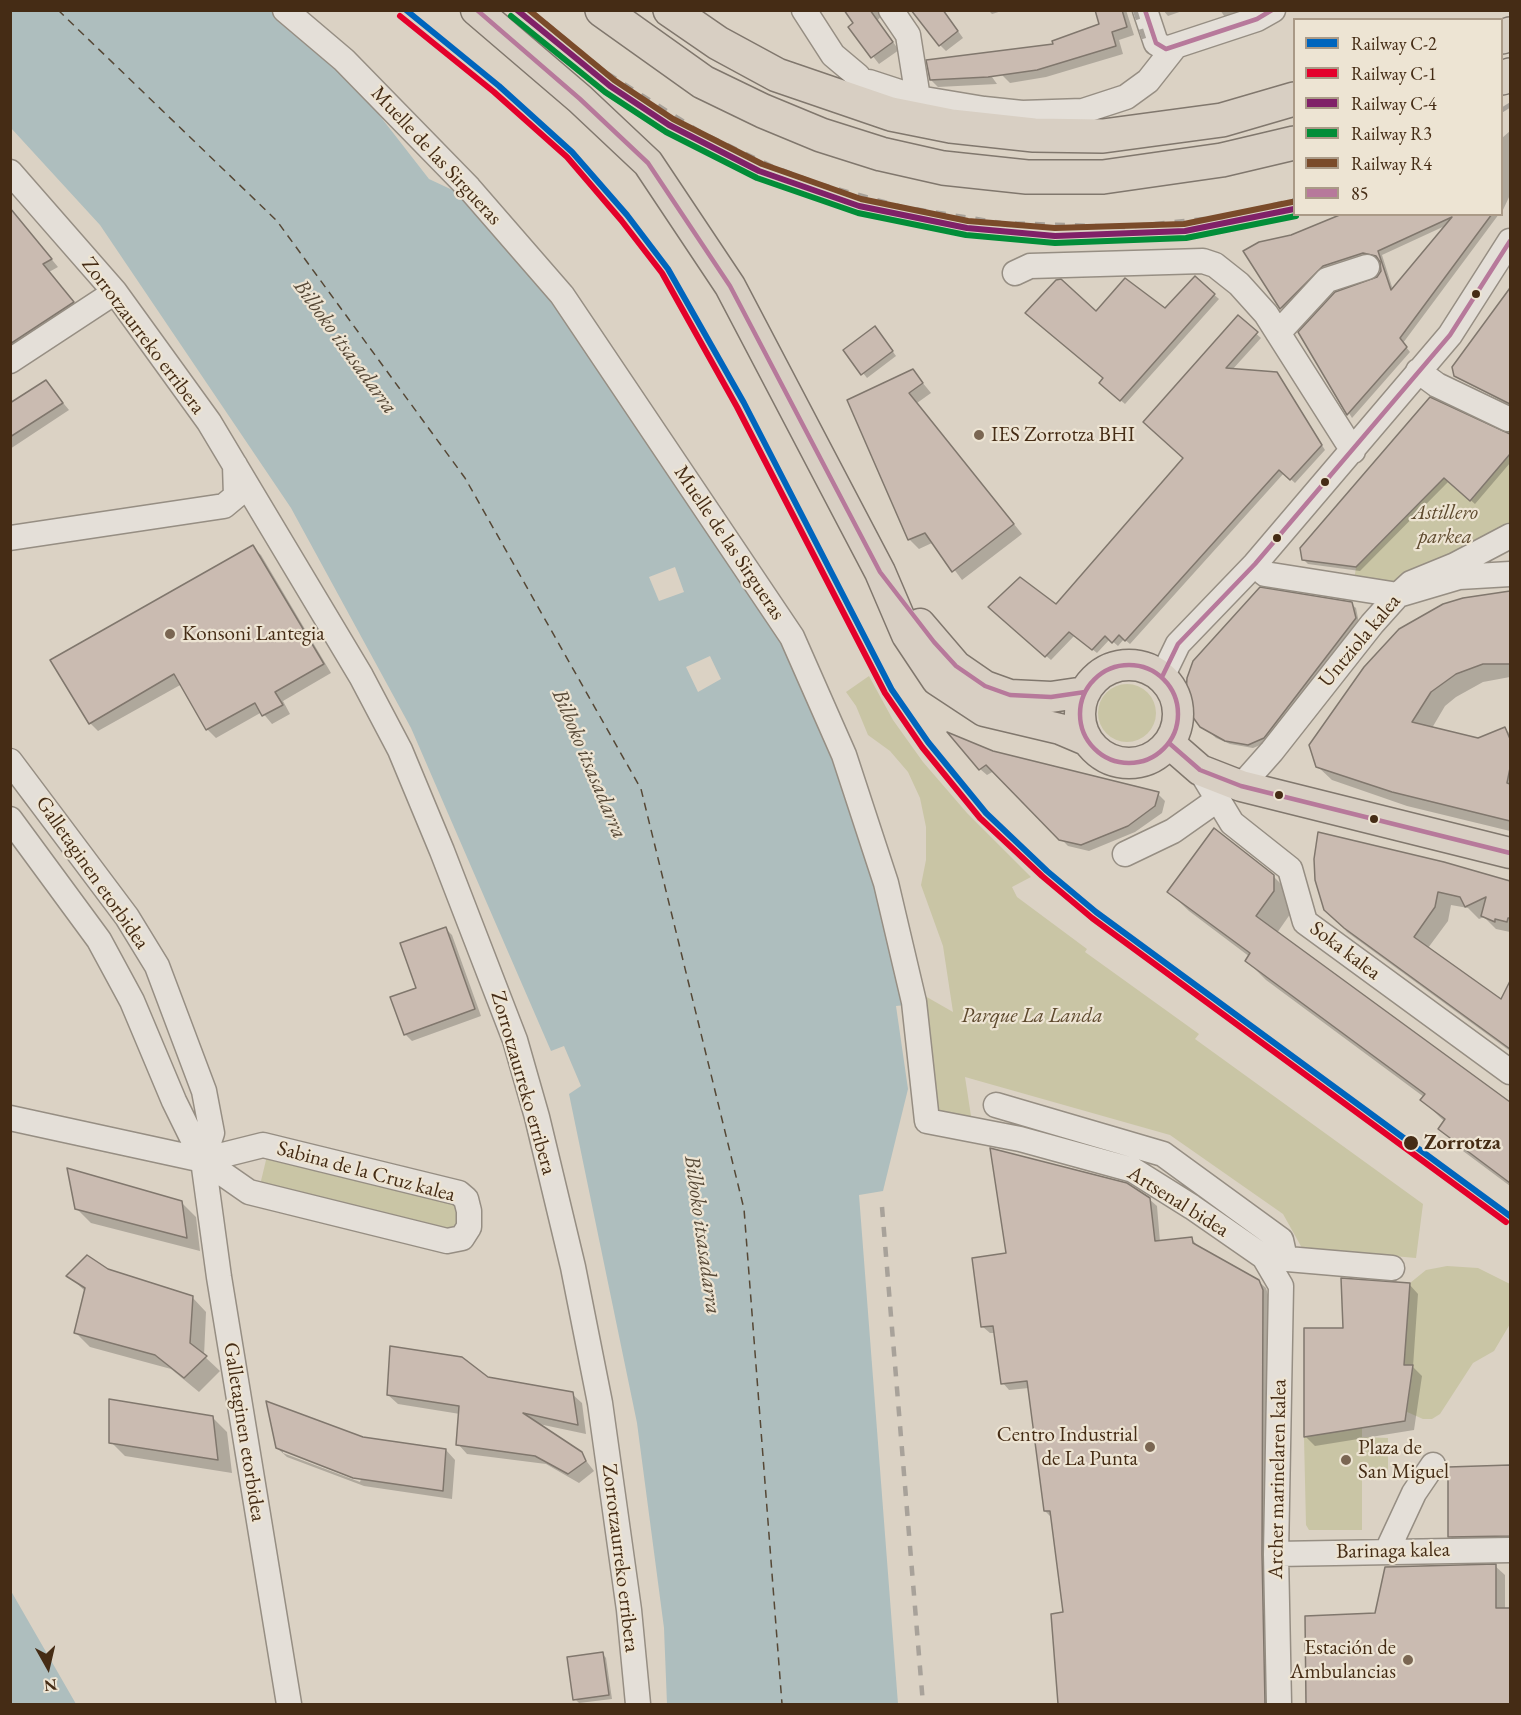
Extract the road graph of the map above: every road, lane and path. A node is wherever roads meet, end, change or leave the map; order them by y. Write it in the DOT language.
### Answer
graph roads {
  1 [pos="285,10"];
  2 [pos="476,10"];
  3 [pos="602,10"];
  4 [pos="670,10"];
  5 [pos="891,10"];
  6 [pos="1146,10"];
  7 [pos="1273,10"];
  8 [pos="809,18"];
  9 [pos="1174,48"];
  10 [pos="918,98"];
  11 [pos="1293,99"];
  12 [pos="1293,143"];
  13 [pos="10,172"];
  14 [pos="1510,241"];
  15 [pos="1367,267"];
  16 [pos="1015,273"];
  17 [pos="115,292"];
  18 [pos="1278,333"];
  19 [pos="10,361"];
  20 [pos="1418,371"];
  21 [pos="1508,419"];
  22 [pos="1353,451"];
  23 [pos="235,465"];
  24 [pos="230,502"];
  25 [pos="263,509"];
  26 [pos="1510,536"];
  27 [pos="10,538"];
  28 [pos="1255,564"];
  29 [pos="880,572"];
  30 [pos="1510,574"];
  31 [pos="1398,595"];
  32 [pos="1162,677"];
  33 [pos="1085,692"];
  34 [pos="1086,740"];
  35 [pos="1169,743"];
  36 [pos="10,761"];
  37 [pos="1229,793"];
  38 [pos="10,819"];
  39 [pos="1510,853"];
  40 [pos="1125,854"];
  41 [pos="1510,1072"];
  42 [pos="996,1106"];
  43 [pos="10,1118"];
  44 [pos="927,1120"];
  45 [pos="203,1160"];
  46 [pos="1274,1258"];
  47 [pos="1392,1268"];
  48 [pos="1433,1465"];
  49 [pos="1510,1550"];
  50 [pos="1387,1551"];
  51 [pos="1276,1554"];
  52 [pos="289,1704"];
  53 [pos="638,1704"];
  54 [pos="1279,1704"];
  1 -- 44 [label="street, Muelle de las Sirgueras"];
  2 -- 29 [label="main road"];
  3 -- 12 [label="highway"];
  4 -- 11 [label="highway"];
  5 -- 10 [label="street"];
  6 -- 9 [label="street"];
  7 -- 9 [label="street"];
  8 -- 10 [label="street"];
  9 -- 10 [label="street"];
  13 -- 17 [label="street, Zorrotzaurreko erribera"];
  14 -- 20 [label="street"];
  15 -- 18 [label="street"];
  16 -- 18 [label="street"];
  17 -- 19 [label="street"];
  17 -- 23 [label="street, Zorrotzaurreko erribera"];
  18 -- 22 [label="street"];
  20 -- 21 [label="street"];
  20 -- 22 [label="street"];
  22 -- 28 [label="street"];
  23 -- 24 [label="street"];
  23 -- 25 [label="street, Zorrotzaurreko erribera"];
  24 -- 25 [label="street"];
  24 -- 27 [label="street"];
  25 -- 53 [label="street, Zorrotzaurreko erribera"];
  26 -- 31 [label="street, Untziola kalea"];
  28 -- 31 [label="street"];
  28 -- 32 [label="street"];
  29 -- 33 [label="main road"];
  29 -- 34 [label="main road"];
  30 -- 31 [label="street"];
  31 -- 37 [label="street, Untziola kalea"];
  32 -- 33 [label="main road"];
  32 -- 35 [label="main road"];
  33 -- 34 [label="main road"];
  34 -- 35 [label="main road"];
  35 -- 37 [label="main road"];
  36 -- 45 [label="street, Galletaginen etorbidea"];
  37 -- 39 [label="main road"];
  37 -- 40 [label="street, Untziola kalea"];
  37 -- 41 [label="street, Soka kalea"];
  38 -- 45 [label="street, Galletaginen etorbidea"];
  42 -- 46 [label="street, Archer marinelaren kalea"];
  43 -- 45 [label="street, Sabina de la Cruz kalea"];
  44 -- 46 [label="street, Artsenal bidea"];
  45 -- 45 [label="street, Sabina de la Cruz kalea"];
  45 -- 52 [label="street, Galletaginen etorbidea"];
  46 -- 47 [label="street, Artsenal bidea"];
  46 -- 51 [label="street, Archer marinelaren kalea"];
  48 -- 50 [label="street"];
  49 -- 50 [label="street, Barinaga kalea"];
  50 -- 51 [label="street, Barinaga kalea"];
  51 -- 54 [label="street, Archer marinelaren kalea"];
}
